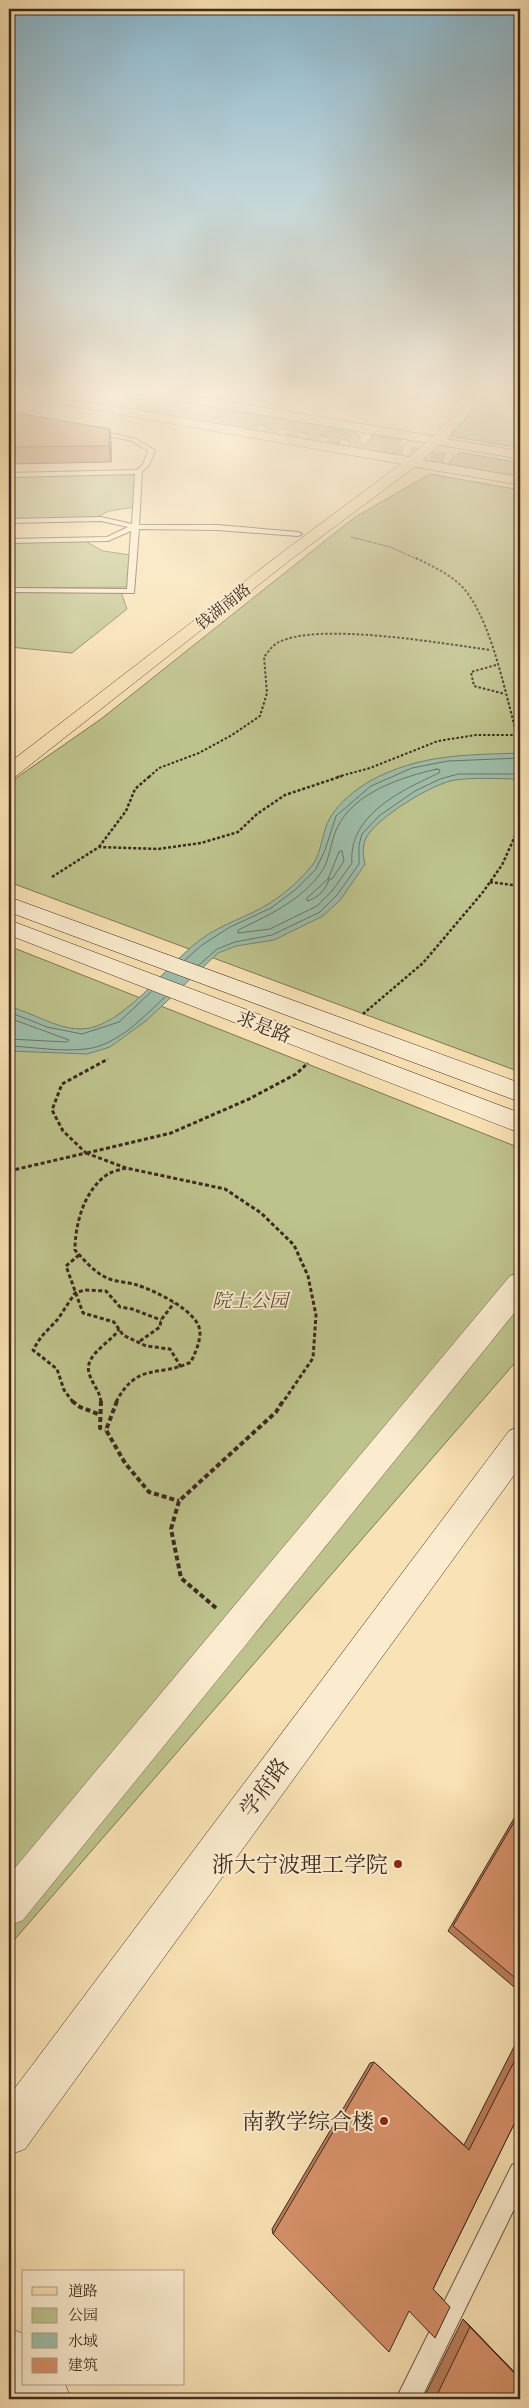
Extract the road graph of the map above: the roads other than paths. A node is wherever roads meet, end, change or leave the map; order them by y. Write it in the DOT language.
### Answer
graph roads {
  1 [pos="137,500"];
  2 [pos="340,500"];
  3 [pos="361,500"];
  4 [pos="9,521"];
  5 [pos="135,526"];
  6 [pos="298,534"];
  7 [pos="9,541"];
  8 [pos="9,590"];
  9 [pos="9,754"];
  10 [pos="9,772"];
  11 [pos="9,904"];
  12 [pos="9,927"];
  13 [pos="520,1093"];
  14 [pos="520,1123"];
  15 [pos="520,1285"];
  16 [pos="520,1441"];
  17 [pos="9,1906"];
  18 [pos="9,2133"];
  19 [pos="520,2174"];
  20 [pos="9,2353"];
  21 [pos="22,2369"];
  22 [pos="36,2386"];
  23 [pos="46,2399"];
  24 [pos="408,2399"];
  1 -- 5 [label="lane"];
  2 -- 6 [label="main road, 钱湖南路"];
  3 -- 10 [label="main road, 钱湖南路"];
  4 -- 5 [label="lane"];
  5 -- 6 [label="lane"];
  5 -- 7 [label="lane"];
  5 -- 8 [label="lane"];
  6 -- 9 [label="main road, 钱湖南路"];
  11 -- 13 [label="street, 求是路"];
  12 -- 14 [label="street, 求是路"];
  15 -- 17 [label="street"];
  16 -- 18 [label="street, 学府路"];
  19 -- 24 [label="lane"];
  20 -- 21 [label="street"];
  22 -- 23 [label="street"];
}
